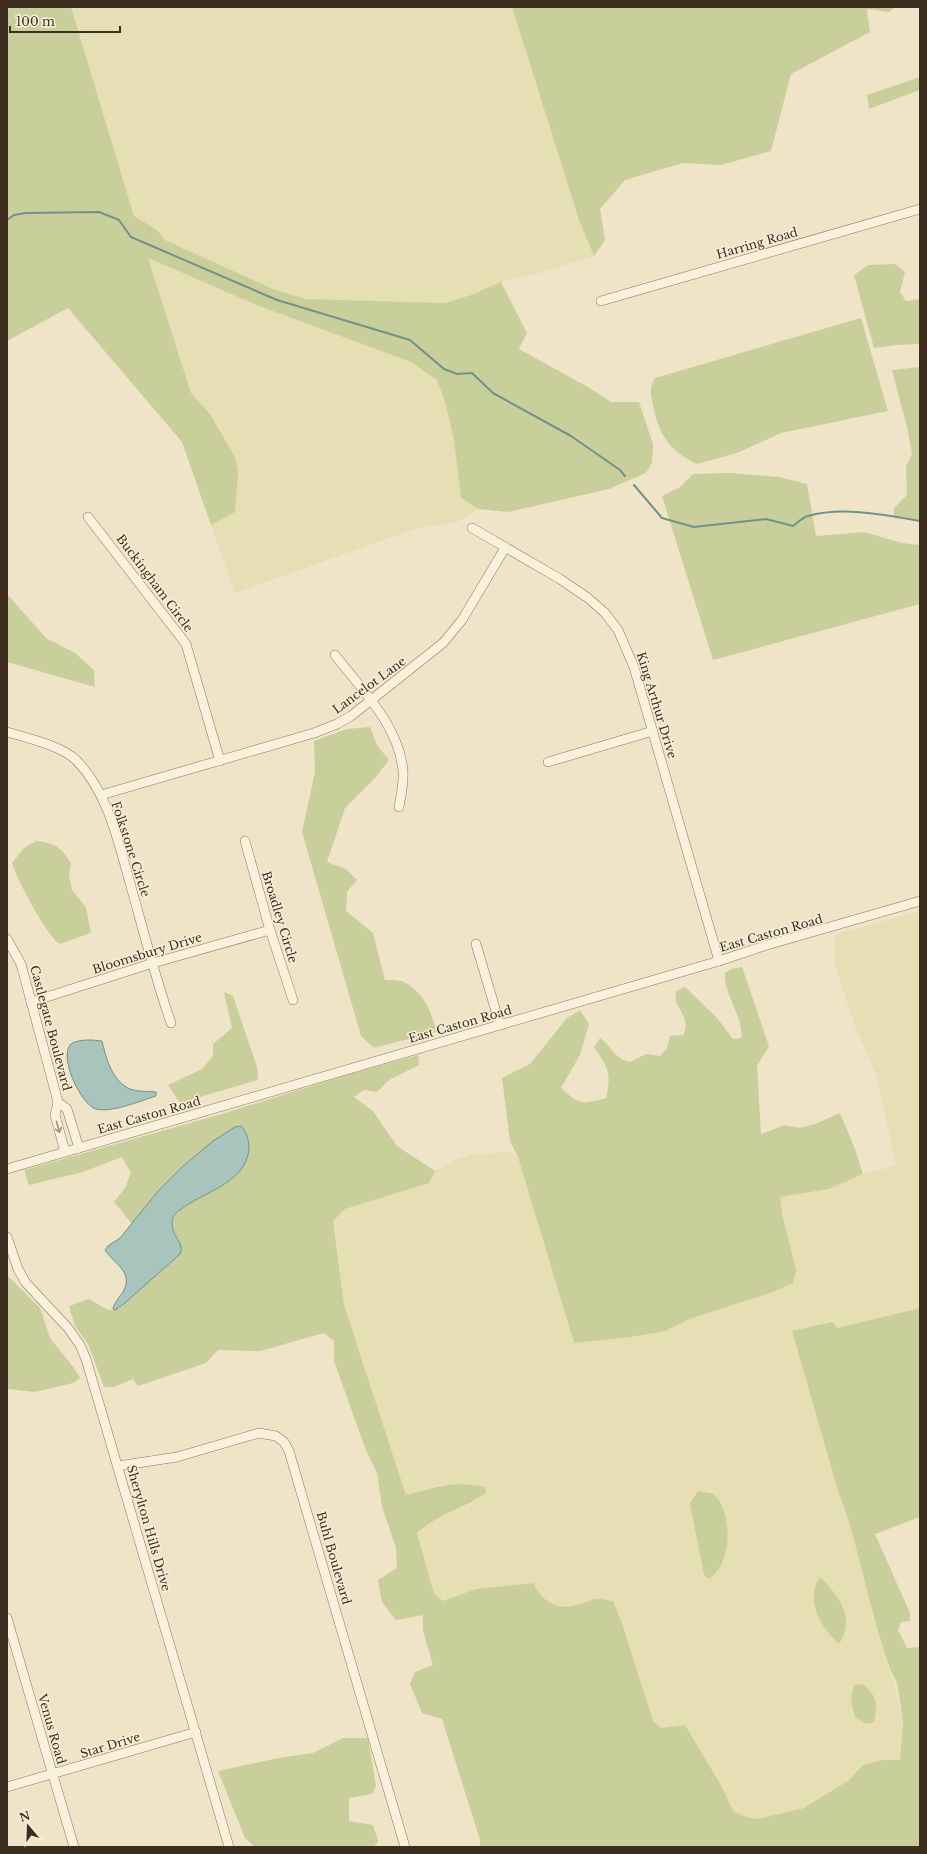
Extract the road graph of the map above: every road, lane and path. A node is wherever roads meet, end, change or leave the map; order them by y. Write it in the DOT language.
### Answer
graph roads {
  1 [pos="920,209"];
  2 [pos="601,301"];
  3 [pos="88,517"];
  4 [pos="472,528"];
  5 [pos="505,548"];
  6 [pos="335,655"];
  7 [pos="370,701"];
  8 [pos="653,731"];
  9 [pos="7,732"];
  10 [pos="220,761"];
  11 [pos="548,762"];
  12 [pos="101,794"];
  13 [pos="399,807"];
  14 [pos="245,841"];
  15 [pos="920,902"];
  16 [pos="270,930"];
  17 [pos="7,939"];
  18 [pos="476,944"];
  19 [pos="719,961"];
  20 [pos="153,962"];
  21 [pos="293,1000"];
  22 [pos="31,1002"];
  23 [pos="171,1023"];
  24 [pos="500,1025"];
  25 [pos="58,1102"];
  26 [pos="79,1148"];
  27 [pos="65,1152"];
  28 [pos="7,1169"];
  29 [pos="7,1237"];
  30 [pos="118,1466"];
  31 [pos="7,1618"];
  32 [pos="196,1732"];
  33 [pos="53,1774"];
  34 [pos="7,1787"];
  35 [pos="74,1847"];
  36 [pos="229,1847"];
  37 [pos="405,1847"];
  1 -- 2 [label="street, Harring Road"];
  3 -- 10 [label="street, Buckingham Circle"];
  4 -- 5 [label="street, King Arthur Drive"];
  5 -- 7 [label="street, Lancelot Lane"];
  5 -- 8 [label="street, King Arthur Drive"];
  6 -- 7 [label="street"];
  7 -- 10 [label="street, Lancelot Lane"];
  7 -- 13 [label="street"];
  8 -- 11 [label="street"];
  8 -- 19 [label="street, King Arthur Drive"];
  9 -- 12 [label="street, Folkstone Circle"];
  10 -- 12 [label="street, Lancelot Lane"];
  12 -- 20 [label="street, Folkstone Circle"];
  14 -- 16 [label="street, Broadley Circle"];
  15 -- 19 [label="street, East Caston Road"];
  16 -- 20 [label="street, Bloomsbury Drive"];
  16 -- 21 [label="street, Broadley Circle"];
  17 -- 22 [label="street, Castlegate Boulevard"];
  18 -- 24 [label="street"];
  19 -- 24 [label="street, East Caston Road"];
  20 -- 22 [label="street, Bloomsbury Drive"];
  20 -- 23 [label="street, Folkstone Circle"];
  22 -- 25 [label="street, Castlegate Boulevard"];
  24 -- 26 [label="street, East Caston Road"];
  25 -- 26 [label="street, Castlegate Boulevard"];
  25 -- 27 [label="street, Castlegate Boulevard, one-way"];
  26 -- 27 [label="street, East Caston Road"];
  27 -- 28 [label="street, East Caston Road"];
  29 -- 30 [label="street, Sherylton Hills Drive"];
  30 -- 32 [label="street, Sherylton Hills Drive"];
  30 -- 37 [label="street, Buhl Boulevard"];
  31 -- 33 [label="street, Venus Road"];
  32 -- 33 [label="street, Star Drive"];
  32 -- 36 [label="street, Sherylton Hills Drive"];
  33 -- 34 [label="street, Star Drive"];
  33 -- 35 [label="street, Venus Road"];
}
